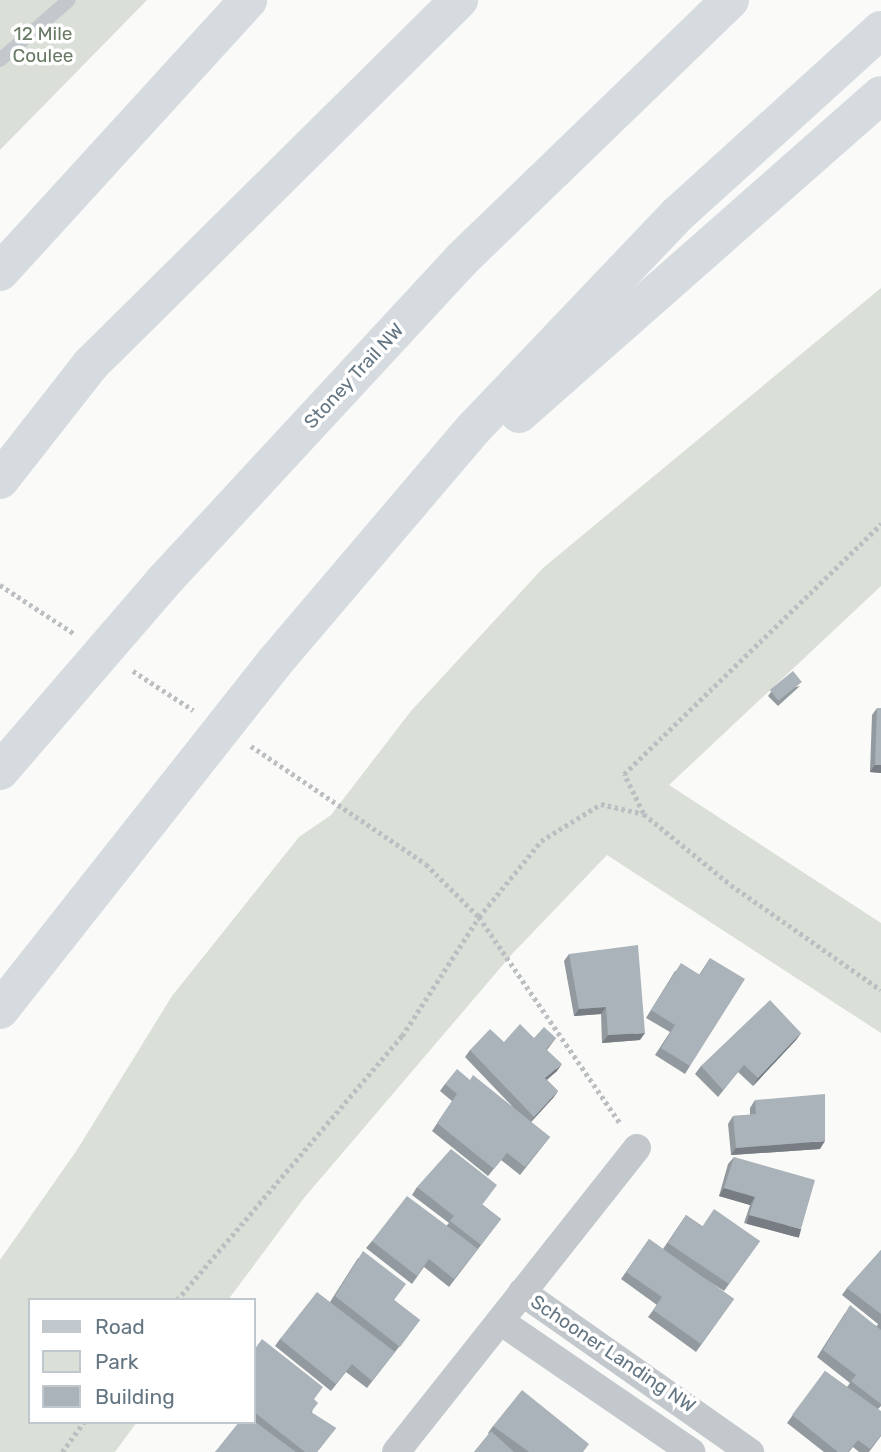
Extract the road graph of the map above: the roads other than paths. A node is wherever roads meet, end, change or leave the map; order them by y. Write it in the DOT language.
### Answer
graph roads {
  1 [pos="69,0"];
  2 [pos="248,0"];
  3 [pos="459,0"];
  4 [pos="730,0"];
  5 [pos="881,30"];
  6 [pos="0,60"];
  7 [pos="881,95"];
  8 [pos="0,272"];
  9 [pos="0,480"];
  10 [pos="380,540"];
  11 [pos="0,771"];
  12 [pos="0,1010"];
  13 [pos="637,1148"];
  14 [pos="522,1292"];
  15 [pos="500,1321"];
  16 [pos="703,1415"];
  17 [pos="687,1448"];
  18 [pos="396,1452"];
  19 [pos="750,1452"];
  1 -- 6 [label="lane"];
  2 -- 8 [label="highway"];
  3 -- 9 [label="highway"];
  4 -- 11 [label="highway, Stoney Trail NW"];
  5 -- 10 [label="highway"];
  7 -- 10 [label="highway"];
  10 -- 12 [label="highway"];
  13 -- 14 [label="street"];
  14 -- 15 [label="street"];
  14 -- 16 [label="street, Schooner Landing NW"];
  15 -- 17 [label="street, Schooner Landing NW"];
  15 -- 18 [label="street"];
  16 -- 17 [label="street, Schooner Landing NW"];
  16 -- 19 [label="street, Schooner Landing NW"];
}
